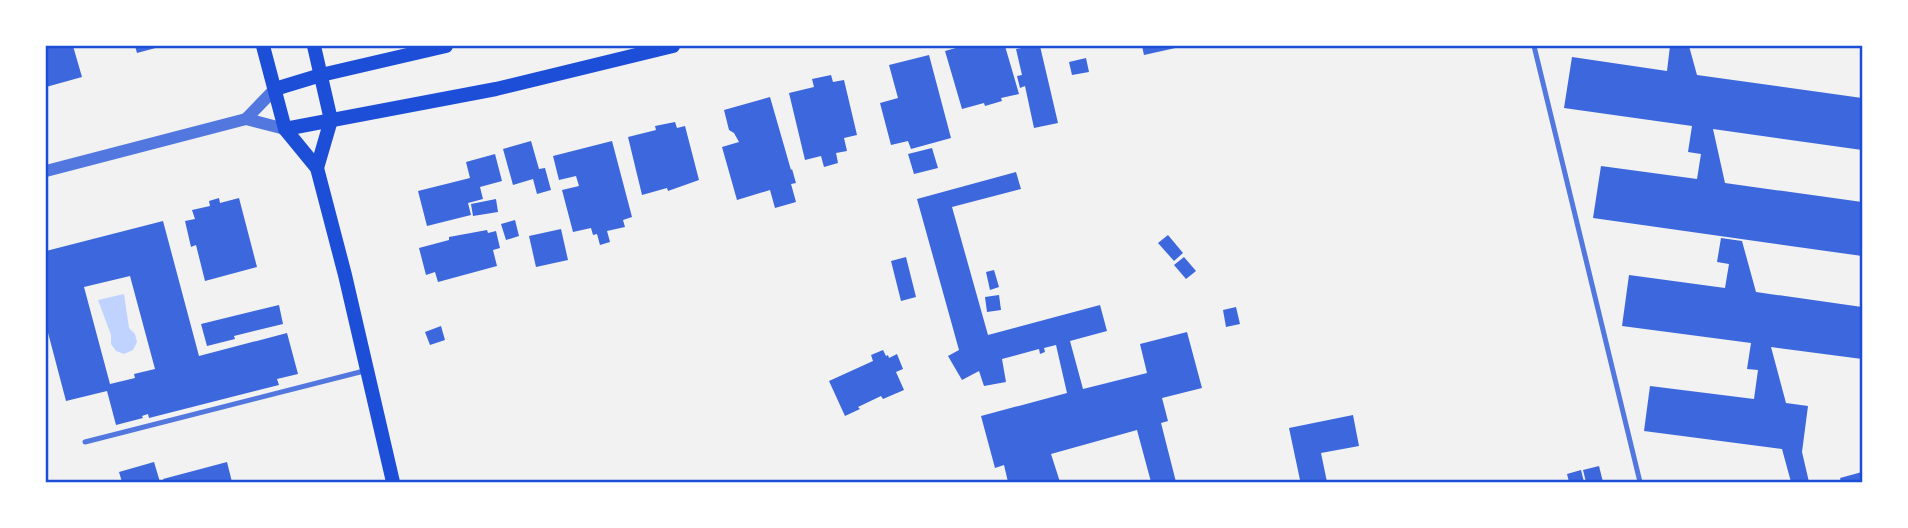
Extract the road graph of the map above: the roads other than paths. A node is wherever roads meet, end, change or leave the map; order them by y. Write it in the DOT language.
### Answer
graph roads {
  1 [pos="263,46"];
  2 [pos="314,46"];
  3 [pos="446,46"];
  4 [pos="673,46"];
  5 [pos="1534,46"];
  6 [pos="321,75"];
  7 [pos="275,89"];
  8 [pos="246,119"];
  9 [pos="331,120"];
  10 [pos="285,129"];
  11 [pos="317,168"];
  12 [pos="46,171"];
  13 [pos="368,370"];
  14 [pos="85,442"];
  15 [pos="393,482"];
  16 [pos="1640,482"];
  1 -- 7 [label="main road"];
  2 -- 6 [label="main road"];
  3 -- 6 [label="main road"];
  4 -- 9 [label="main road"];
  5 -- 16 [label="lane"];
  6 -- 7 [label="main road"];
  6 -- 9 [label="main road"];
  7 -- 8 [label="street"];
  7 -- 10 [label="main road"];
  8 -- 10 [label="street"];
  8 -- 12 [label="street"];
  9 -- 10 [label="main road"];
  9 -- 11 [label="main road"];
  10 -- 11 [label="main road"];
  11 -- 13 [label="main road"];
  13 -- 14 [label="lane"];
  13 -- 15 [label="main road"];
}
